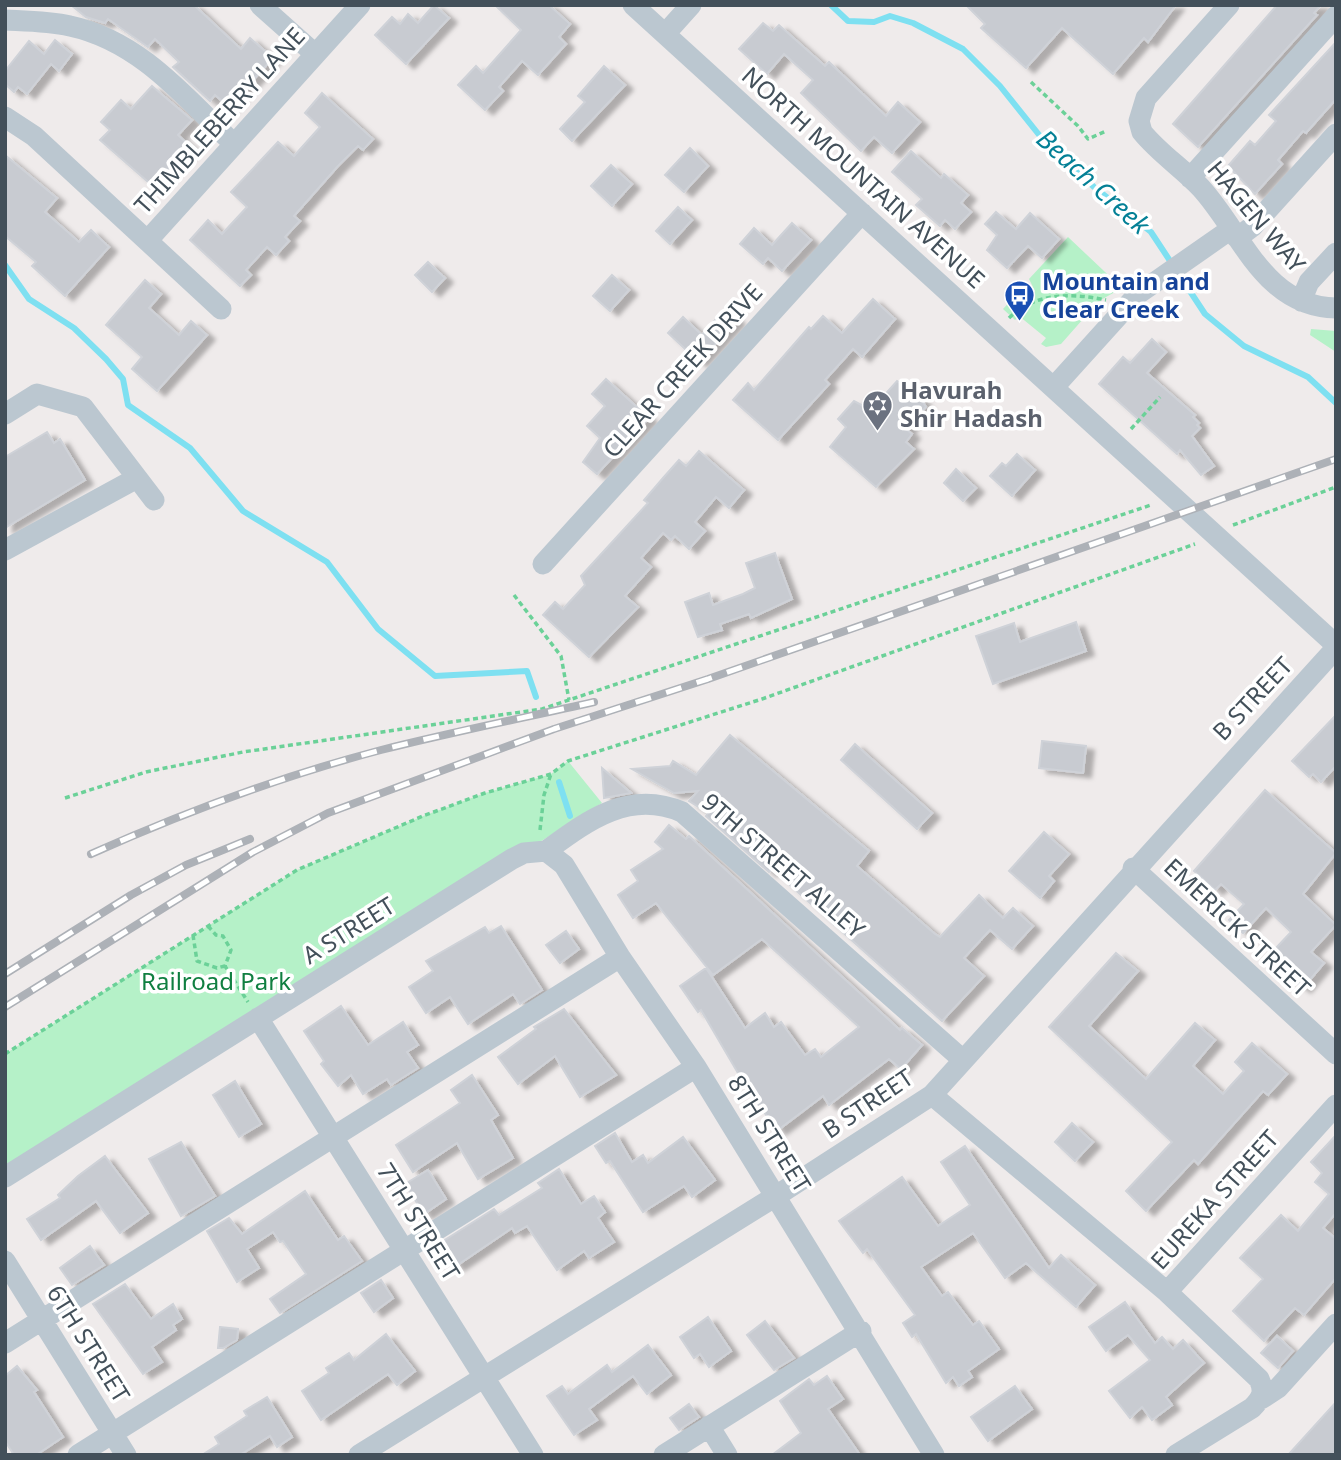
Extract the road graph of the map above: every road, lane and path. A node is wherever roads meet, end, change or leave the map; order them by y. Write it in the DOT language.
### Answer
graph roads {
  1 [pos="260,5"];
  2 [pos="360,5"];
  3 [pos="633,5"];
  4 [pos="691,5"];
  5 [pos="1229,5"];
  6 [pos="1336,16"];
  7 [pos="5,20"];
  8 [pos="665,34"];
  9 [pos="315,54"];
  10 [pos="1031,82"];
  11 [pos="5,117"];
  12 [pos="1106,131"];
  13 [pos="1336,134"];
  14 [pos="234,144"];
  15 [pos="1190,178"];
  16 [pos="862,213"];
  17 [pos="1234,233"];
  18 [pos="148,240"];
  19 [pos="1336,253"];
  20 [pos="1106,300"];
  21 [pos="1301,301"];
  22 [pos="1336,308"];
  23 [pos="221,309"];
  24 [pos="1009,318"];
  25 [pos="1054,387"];
  26 [pos="1160,397"];
  27 [pos="7,408"];
  28 [pos="1131,429"];
  29 [pos="137,478"];
  30 [pos="1336,487"];
  31 [pos="1170,494"];
  32 [pos="154,500"];
  33 [pos="1238,523"];
  34 [pos="1191,546"];
  35 [pos="5,550"];
  36 [pos="542,564"];
  37 [pos="514,594"];
  38 [pos="1336,647"];
  39 [pos="569,700"];
  40 [pos="551,774"];
  41 [pos="65,798"];
  42 [pos="543,851"];
  43 [pos="1133,869"];
  44 [pos="208,926"];
  45 [pos="192,935"];
  46 [pos="620,957"];
  47 [pos="225,966"];
  48 [pos="258,1018"];
  49 [pos="5,1054"];
  50 [pos="1336,1054"];
  51 [pos="963,1060"];
  52 [pos="696,1067"];
  53 [pos="932,1095"];
  54 [pos="1336,1105"];
  55 [pos="334,1137"];
  56 [pos="5,1177"];
  57 [pos="776,1196"];
  58 [pos="405,1250"];
  59 [pos="5,1261"];
  60 [pos="1167,1292"];
  61 [pos="42,1320"];
  62 [pos="1336,1324"];
  63 [pos="861,1331"];
  64 [pos="5,1343"];
  65 [pos="483,1377"];
  66 [pos="1261,1399"];
  67 [pos="709,1426"];
  68 [pos="112,1433"];
  69 [pos="78,1455"];
  70 [pos="126,1455"];
  71 [pos="359,1455"];
  72 [pos="533,1455"];
  73 [pos="664,1455"];
  74 [pos="727,1455"];
  75 [pos="934,1455"];
  76 [pos="1176,1455"];
  1 -- 9 [label="street"];
  2 -- 9 [label="street, THIMBLEBERRY LANE"];
  3 -- 8 [label="street, NORTH MOUNTAIN AVENUE"];
  4 -- 8 [label="street"];
  5 -- 15 [label="street, HAGEN WAY"];
  6 -- 15 [label="street"];
  7 -- 14 [label="street"];
  8 -- 16 [label="street, NORTH MOUNTAIN AVENUE"];
  9 -- 14 [label="street, THIMBLEBERRY LANE"];
  10 -- 12 [label="path"];
  11 -- 18 [label="street"];
  13 -- 17 [label="street"];
  14 -- 18 [label="street, THIMBLEBERRY LANE"];
  15 -- 17 [label="street, HAGEN WAY"];
  16 -- 25 [label="street, NORTH MOUNTAIN AVENUE"];
  16 -- 36 [label="street, CLEAR CREEK DRIVE"];
  17 -- 21 [label="street, HAGEN WAY"];
  17 -- 25 [label="street"];
  18 -- 23 [label="street"];
  19 -- 21 [label="street"];
  20 -- 24 [label="path"];
  21 -- 22 [label="street, HAGEN WAY"];
  25 -- 31 [label="street, NORTH MOUNTAIN AVENUE"];
  26 -- 28 [label="path"];
  27 -- 29 [label="street"];
  29 -- 32 [label="street"];
  29 -- 35 [label="street"];
  30 -- 33 [label="path"];
  31 -- 38 [label="street, NORTH MOUNTAIN AVENUE"];
  31 -- 39 [label="path"];
  34 -- 40 [label="path"];
  37 -- 39 [label="path"];
  38 -- 43 [label="street, B STREET"];
  39 -- 41 [label="path"];
  40 -- 42 [label="path"];
  40 -- 44 [label="path"];
  42 -- 46 [label="street, 8TH STREET"];
  42 -- 48 [label="street, A STREET"];
  42 -- 51 [label="street, 9TH STREET ALLEY"];
  43 -- 50 [label="street, EMERICK STREET"];
  43 -- 51 [label="street, B STREET"];
  44 -- 45 [label="path"];
  44 -- 47 [label="path"];
  45 -- 47 [label="path"];
  45 -- 49 [label="path"];
  46 -- 52 [label="street, 8TH STREET"];
  46 -- 55 [label="street"];
  47 -- 48 [label="path"];
  48 -- 55 [label="street, 7TH STREET"];
  48 -- 56 [label="street, A STREET"];
  51 -- 53 [label="street, B STREET"];
  52 -- 57 [label="street, 8TH STREET"];
  52 -- 58 [label="street"];
  53 -- 57 [label="street, B STREET"];
  53 -- 60 [label="street"];
  54 -- 60 [label="street, EUREKA STREET"];
  55 -- 58 [label="street, 7TH STREET"];
  55 -- 61 [label="street"];
  57 -- 63 [label="street, 8TH STREET"];
  57 -- 65 [label="street, B STREET"];
  58 -- 65 [label="street, 7TH STREET"];
  58 -- 68 [label="street"];
  59 -- 61 [label="street, 6TH STREET"];
  60 -- 66 [label="street, EUREKA STREET"];
  61 -- 64 [label="street"];
  61 -- 68 [label="street, 6TH STREET"];
  62 -- 66 [label="street"];
  63 -- 67 [label="street"];
  63 -- 75 [label="street, 8TH STREET"];
  65 -- 71 [label="street, B STREET"];
  65 -- 72 [label="street, 7TH STREET"];
  66 -- 76 [label="street"];
  67 -- 73 [label="street"];
  67 -- 74 [label="street"];
  68 -- 69 [label="street"];
  68 -- 70 [label="street, 6TH STREET"];
}
